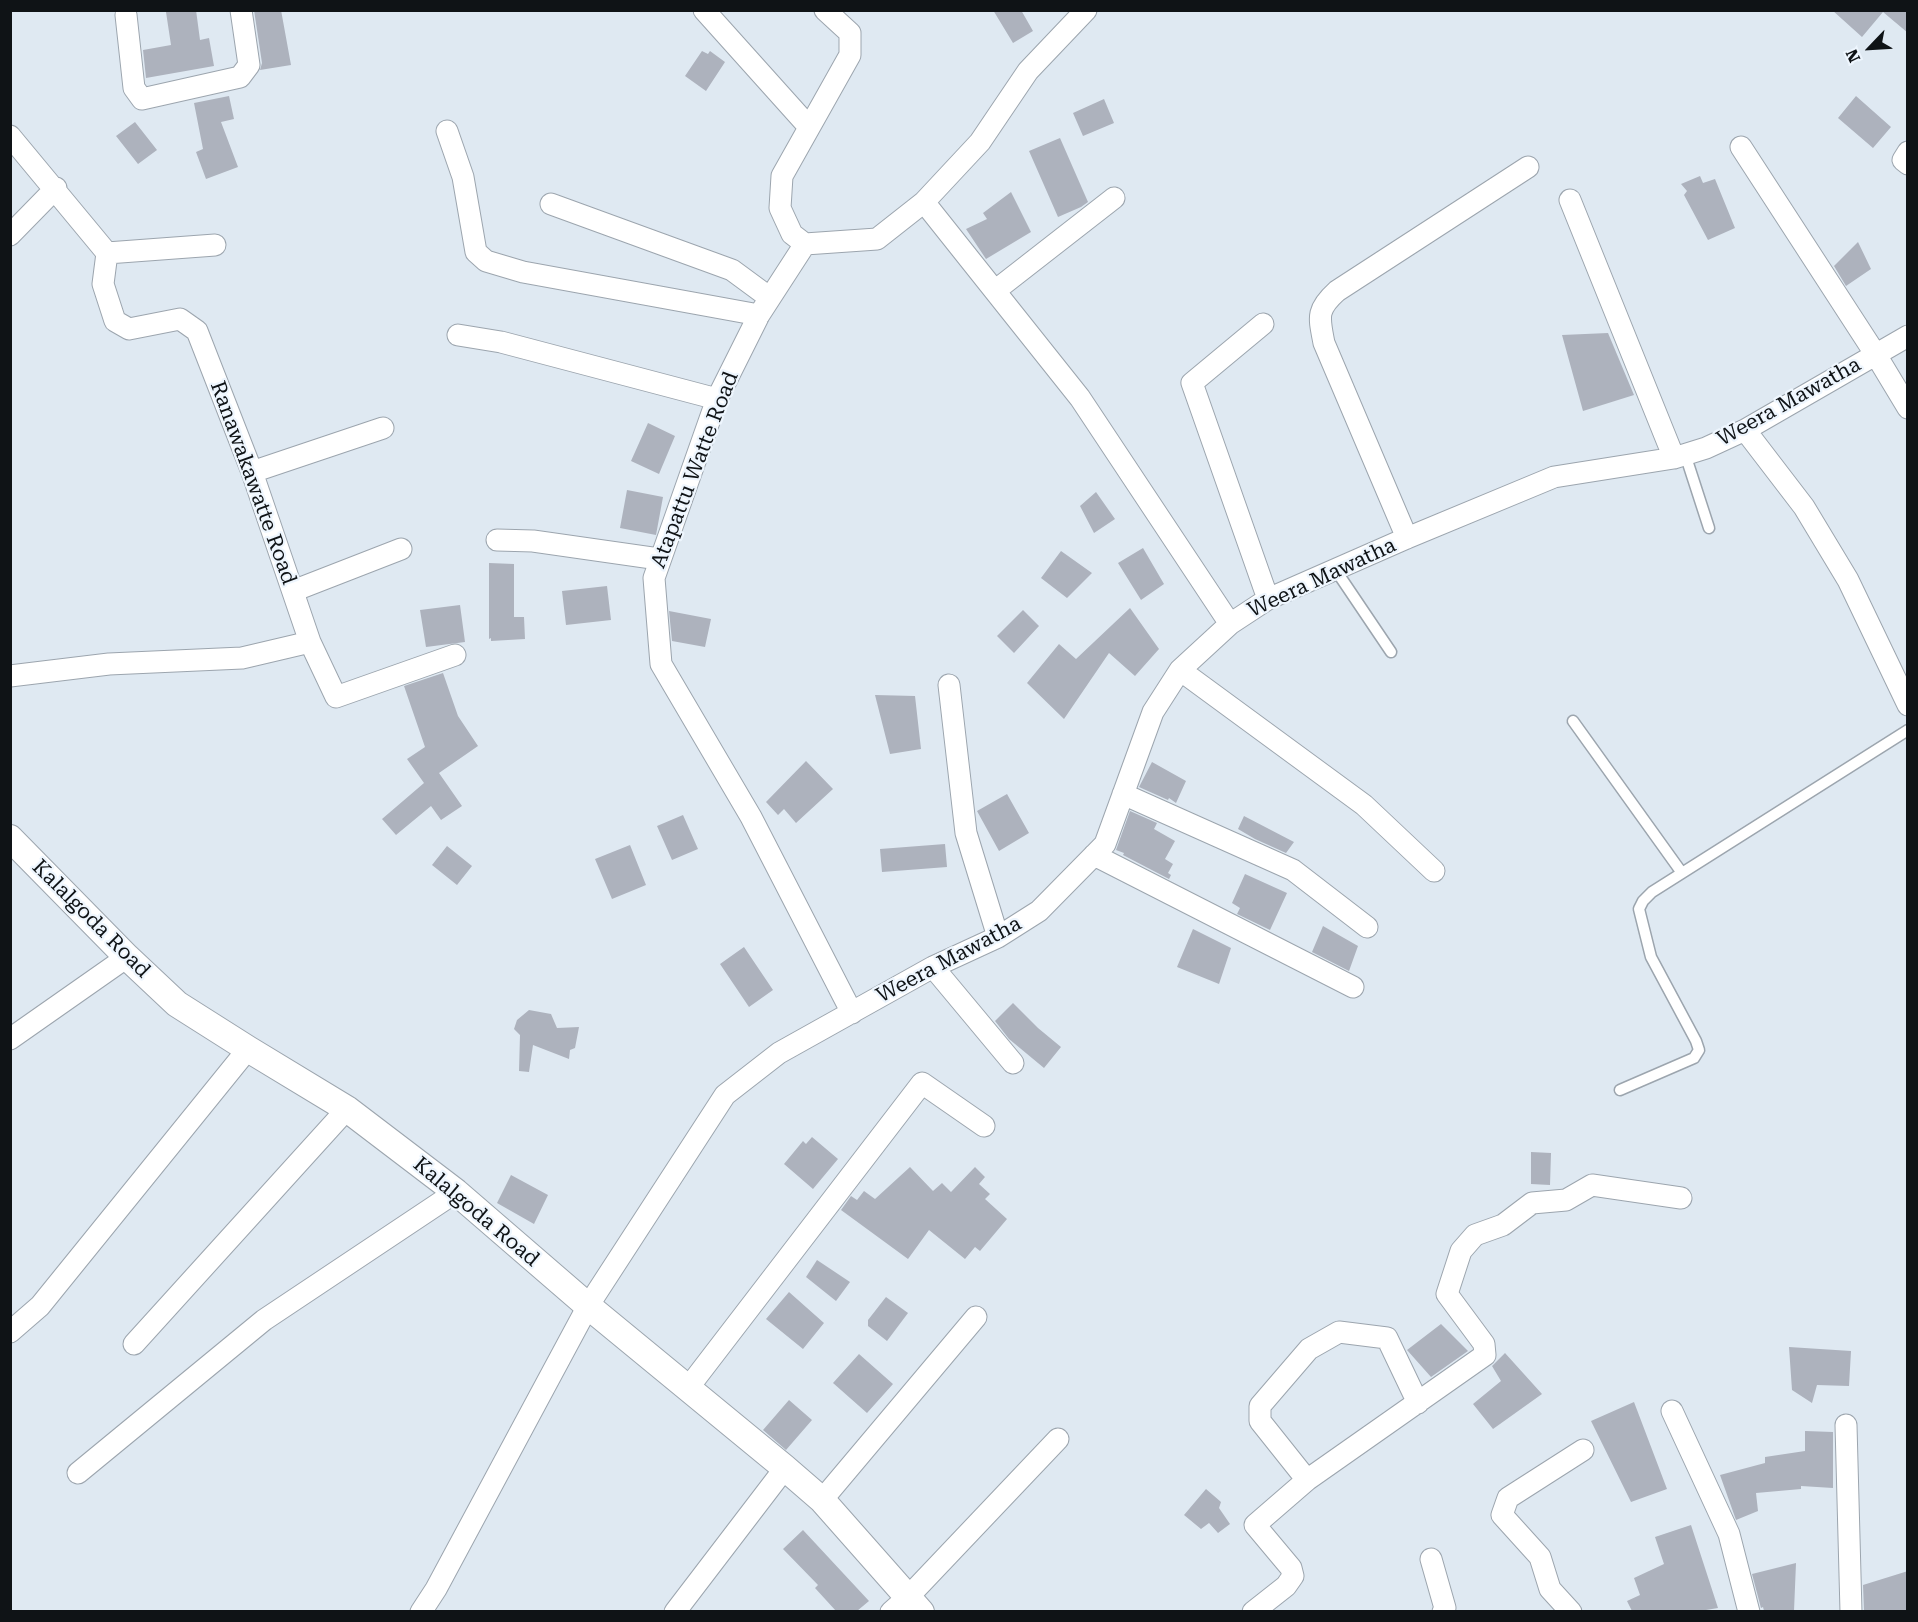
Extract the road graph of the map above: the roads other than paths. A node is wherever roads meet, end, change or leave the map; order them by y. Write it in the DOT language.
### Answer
graph roads {
  1 [pos="241,10"];
  2 [pos="704,10"];
  3 [pos="825,10"];
  4 [pos="1086,10"];
  5 [pos="126,15"];
  6 [pos="809,127"];
  7 [pos="447,131"];
  8 [pos="10,136"];
  9 [pos="1741,147"];
  10 [pos="1908,152"];
  11 [pos="1908,164"];
  12 [pos="1528,167"];
  13 [pos="56,189"];
  14 [pos="1114,198"];
  15 [pos="1570,200"];
  16 [pos="924,202"];
  17 [pos="551,204"];
  18 [pos="10,235"];
  19 [pos="805,244"];
  20 [pos="215,245"];
  21 [pos="107,253"];
  22 [pos="996,291"];
  23 [pos="765,307"];
  24 [pos="1263,324"];
  25 [pos="458,335"];
  26 [pos="1908,336"];
  27 [pos="1876,355"];
  28 [pos="717,399"];
  29 [pos="1908,408"];
  30 [pos="383,428"];
  31 [pos="1746,430"];
  32 [pos="1679,456"];
  33 [pos="252,472"];
  34 [pos="1709,528"];
  35 [pos="1407,538"];
  36 [pos="497,540"];
  37 [pos="401,549"];
  38 [pos="659,559"];
  39 [pos="1335,569"];
  40 [pos="292,591"];
  41 [pos="1268,599"];
  42 [pos="1230,624"];
  43 [pos="310,642"];
  44 [pos="1392,652"];
  45 [pos="455,656"];
  46 [pos="1180,670"];
  47 [pos="10,676"];
  48 [pos="950,685"];
  49 [pos="1908,705"];
  50 [pos="1574,721"];
  51 [pos="1908,730"];
  52 [pos="1123,794"];
  53 [pos="10,838"];
  54 [pos="1094,855"];
  55 [pos="1434,871"];
  56 [pos="1682,873"];
  57 [pos="1367,927"];
  58 [pos="998,937"];
  59 [pos="127,957"];
  60 [pos="933,967"];
  61 [pos="1353,987"];
  62 [pos="852,1012"];
  63 [pos="10,1039"];
  64 [pos="248,1049"];
  65 [pos="1013,1063"];
  66 [pos="1620,1090"];
  67 [pos="347,1108"];
  68 [pos="984,1126"];
  69 [pos="456,1192"];
  70 [pos="1681,1198"];
  71 [pos="588,1306"];
  72 [pos="976,1317"];
  73 [pos="10,1332"];
  74 [pos="134,1344"];
  75 [pos="688,1388"];
  76 [pos="1418,1403"];
  77 [pos="1672,1411"];
  78 [pos="1846,1425"];
  79 [pos="1058,1439"];
  80 [pos="1583,1449"];
  81 [pos="785,1468"];
  82 [pos="78,1473"];
  83 [pos="1307,1480"];
  84 [pos="822,1500"];
  85 [pos="1431,1559"];
  86 [pos="907,1606"];
  87 [pos="421,1611"];
  88 [pos="675,1611"];
  89 [pos="1253,1611"];
  90 [pos="1443,1611"];
  91 [pos="1571,1611"];
  92 [pos="1749,1611"];
  93 [pos="1851,1611"];
  1 -- 5 [label="street"];
  2 -- 6 [label="street"];
  3 -- 6 [label="street"];
  4 -- 16 [label="street"];
  6 -- 19 [label="street"];
  7 -- 23 [label="street"];
  8 -- 13 [label="street"];
  9 -- 27 [label="street"];
  10 -- 11 [label="street"];
  12 -- 35 [label="street"];
  13 -- 18 [label="street"];
  13 -- 21 [label="street"];
  14 -- 22 [label="street"];
  15 -- 32 [label="street"];
  16 -- 19 [label="street"];
  16 -- 22 [label="street"];
  17 -- 23 [label="street"];
  19 -- 23 [label="street, Atapattu Watte Road"];
  20 -- 21 [label="street"];
  21 -- 33 [label="street, Ranawakawatte Road"];
  22 -- 42 [label="street"];
  23 -- 28 [label="street, Atapattu Watte Road"];
  24 -- 41 [label="street"];
  25 -- 28 [label="street"];
  26 -- 27 [label="street, Weera Mawatha"];
  27 -- 29 [label="street"];
  27 -- 31 [label="street, Weera Mawatha"];
  28 -- 38 [label="street, Atapattu Watte Road"];
  30 -- 33 [label="street"];
  31 -- 32 [label="street, Weera Mawatha"];
  31 -- 49 [label="street"];
  32 -- 34 [label="lane"];
  32 -- 35 [label="street, Weera Mawatha"];
  33 -- 40 [label="street, Ranawakawatte Road"];
  35 -- 39 [label="street, Weera Mawatha"];
  36 -- 38 [label="street"];
  37 -- 40 [label="street"];
  38 -- 62 [label="street, Atapattu Watte Road"];
  39 -- 41 [label="street, Weera Mawatha"];
  39 -- 44 [label="lane"];
  40 -- 43 [label="street, Ranawakawatte Road"];
  41 -- 42 [label="street, Weera Mawatha"];
  42 -- 46 [label="street, Weera Mawatha"];
  43 -- 45 [label="street, Ranawakawatte Road"];
  43 -- 47 [label="street"];
  46 -- 52 [label="street, Weera Mawatha"];
  46 -- 55 [label="street"];
  48 -- 58 [label="street"];
  50 -- 56 [label="lane"];
  51 -- 56 [label="lane"];
  52 -- 54 [label="street, Weera Mawatha"];
  52 -- 57 [label="street"];
  53 -- 59 [label="street, Kalalgoda Road"];
  54 -- 58 [label="street, Weera Mawatha"];
  54 -- 61 [label="street"];
  56 -- 66 [label="lane"];
  58 -- 60 [label="street, Weera Mawatha"];
  59 -- 63 [label="street"];
  59 -- 64 [label="street, Kalalgoda Road"];
  60 -- 62 [label="street, Weera Mawatha"];
  60 -- 65 [label="street"];
  62 -- 71 [label="street, Weera Mawatha"];
  64 -- 67 [label="street, Kalalgoda Road"];
  64 -- 73 [label="street"];
  67 -- 69 [label="street, Kalalgoda Road"];
  67 -- 74 [label="street"];
  68 -- 75 [label="street"];
  69 -- 71 [label="street, Kalalgoda Road"];
  69 -- 82 [label="street"];
  70 -- 76 [label="street"];
  71 -- 75 [label="street, Kalalgoda Road"];
  71 -- 87 [label="street, Weera Mawatha"];
  72 -- 84 [label="street"];
  75 -- 81 [label="street, Kalalgoda Road"];
  76 -- 83 [label="street"];
  76 -- 83 [label="street"];
  77 -- 92 [label="street"];
  78 -- 93 [label="street"];
  79 -- 86 [label="street"];
  80 -- 91 [label="street"];
  81 -- 84 [label="street, Kalalgoda Road"];
  81 -- 88 [label="street"];
  83 -- 89 [label="street"];
  84 -- 86 [label="street, Kalalgoda Road"];
  85 -- 90 [label="street"];
}
